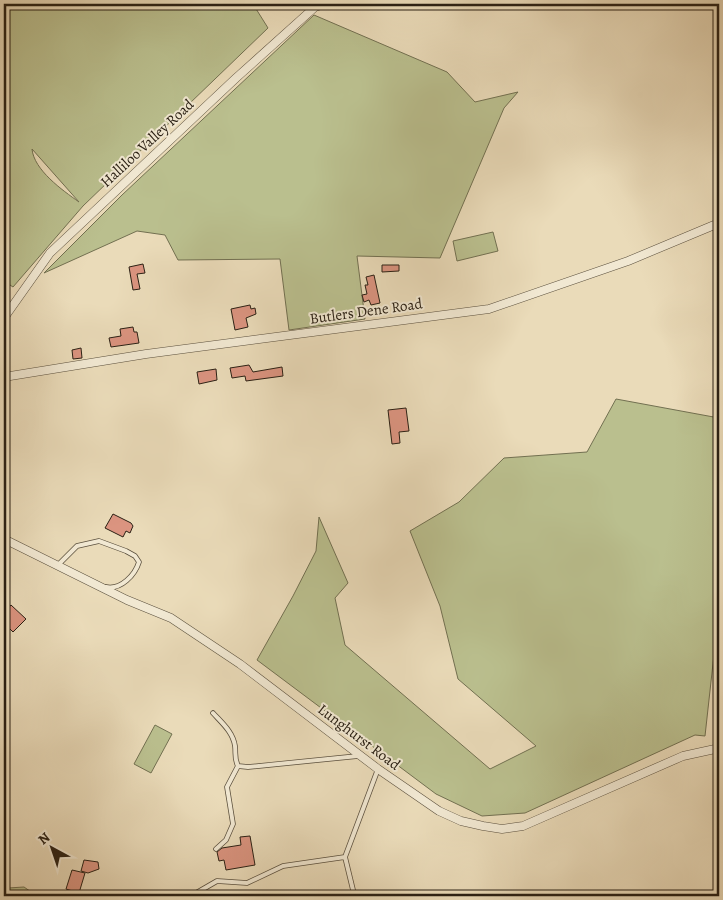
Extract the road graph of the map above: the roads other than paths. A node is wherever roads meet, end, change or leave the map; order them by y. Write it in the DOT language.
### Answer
graph roads {
  1 [pos="325,4"];
  2 [pos="719,223"];
  3 [pos="4,318"];
  4 [pos="4,377"];
  5 [pos="4,539"];
  6 [pos="57,566"];
  7 [pos="103,587"];
  8 [pos="213,714"];
  9 [pos="719,751"];
  10 [pos="361,756"];
  11 [pos="238,766"];
  12 [pos="378,769"];
  13 [pos="216,849"];
  14 [pos="344,857"];
  15 [pos="353,890"];
  16 [pos="191,896"];
  1 -- 3 [label="street, Halliloo Valley Road"];
  2 -- 4 [label="street, Butlers Dene Road"];
  5 -- 6 [label="street, Lunghurst Road"];
  6 -- 7 [label="street, Lunghurst Road"];
  6 -- 7 [label="lane"];
  7 -- 10 [label="street, Lunghurst Road"];
  8 -- 11 [label="lane"];
  9 -- 12 [label="street, Lunghurst Road"];
  10 -- 11 [label="lane"];
  10 -- 12 [label="street, Lunghurst Road"];
  11 -- 13 [label="lane"];
  12 -- 14 [label="lane"];
  14 -- 15 [label="lane"];
  14 -- 16 [label="lane"];
}
